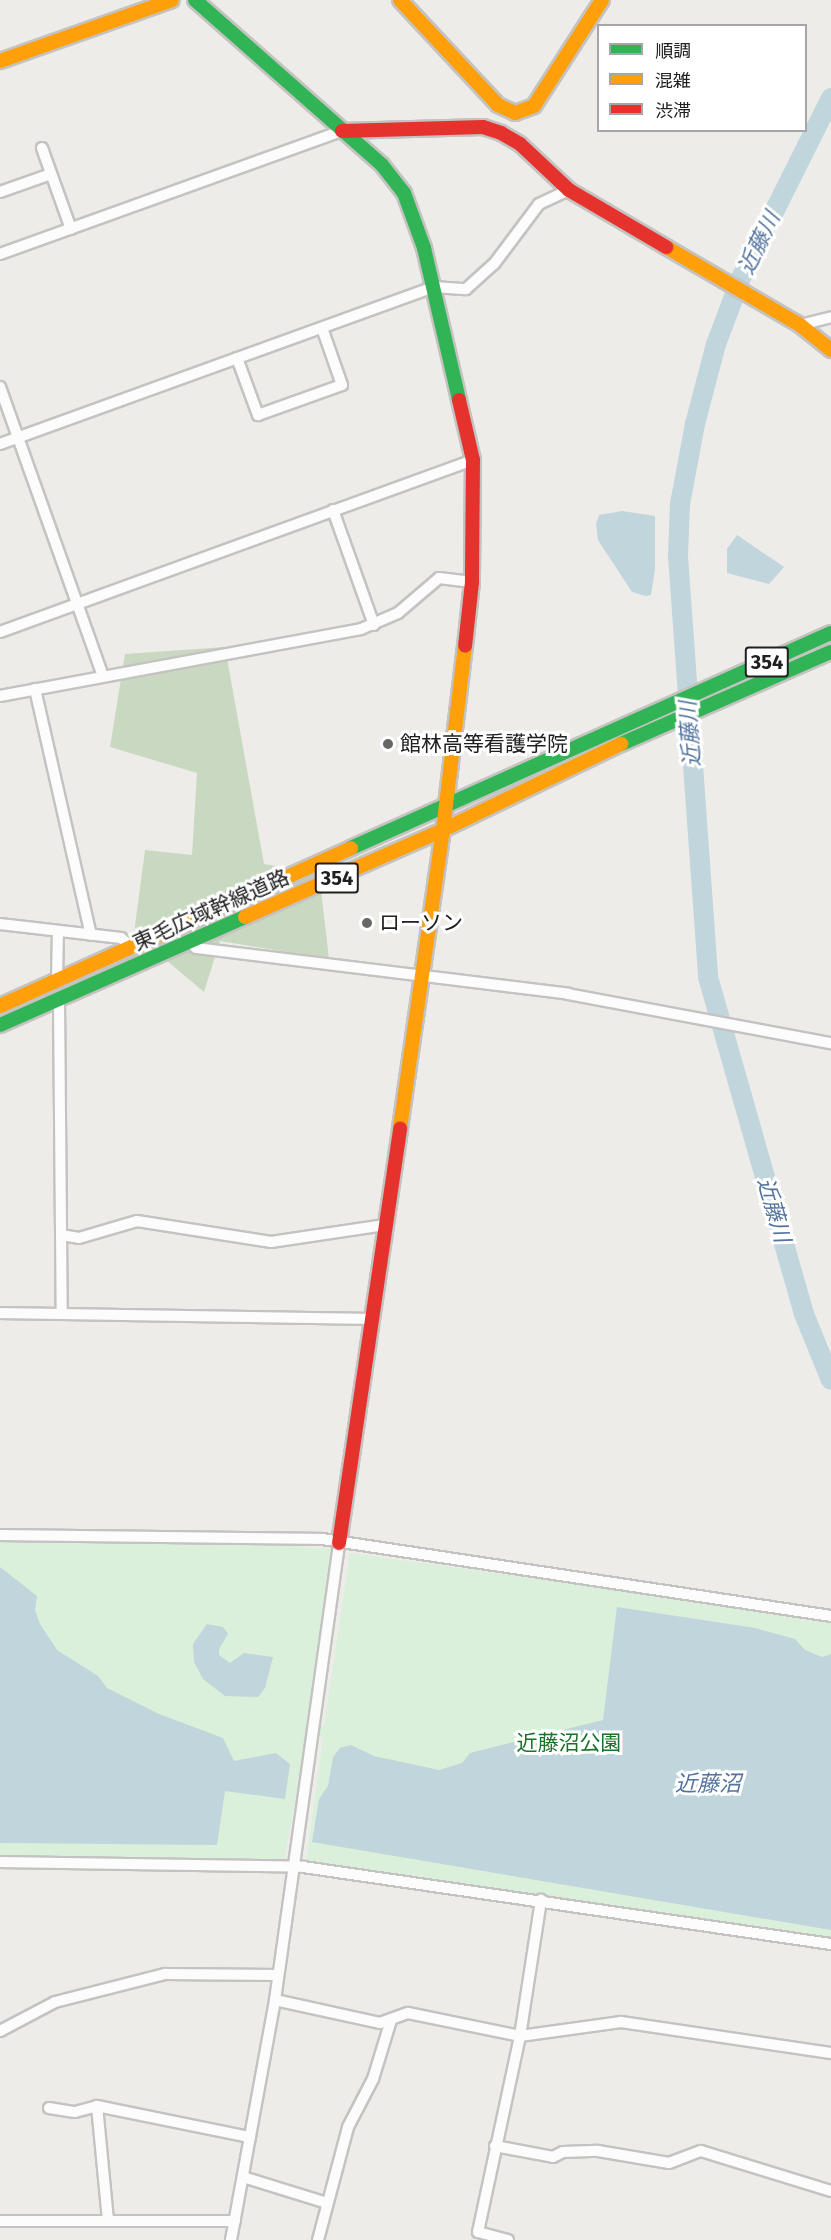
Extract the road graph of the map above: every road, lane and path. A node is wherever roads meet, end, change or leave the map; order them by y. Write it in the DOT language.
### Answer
graph roads {
  1 [pos="172,0"];
  2 [pos="195,0"];
  3 [pos="400,0"];
  4 [pos="602,0"];
  5 [pos="0,61"];
  6 [pos="342,131"];
  7 [pos="42,148"];
  8 [pos="51,174"];
  9 [pos="569,190"];
  10 [pos="0,192"];
  11 [pos="71,229"];
  12 [pos="0,254"];
  13 [pos="434,287"];
  14 [pos="831,317"];
  15 [pos="800,325"];
  16 [pos="322,328"];
  17 [pos="831,350"];
  18 [pos="237,358"];
  19 [pos="0,387"];
  20 [pos="18,438"];
  21 [pos="0,444"];
  22 [pos="473,460"];
  23 [pos="333,510"];
  24 [pos="472,582"];
  25 [pos="77,607"];
  26 [pos="374,625"];
  27 [pos="0,632"];
  28 [pos="831,633"];
  29 [pos="831,652"];
  30 [pos="104,676"];
  31 [pos="34,689"];
  32 [pos="0,696"];
  33 [pos="445,807"];
  34 [pos="443,830"];
  35 [pos="0,922"];
  36 [pos="58,931"];
  37 [pos="91,935"];
  38 [pos="189,942"];
  39 [pos="133,948"];
  40 [pos="423,975"];
  41 [pos="57,981"];
  42 [pos="59,1001"];
  43 [pos="0,1006"];
  44 [pos="0,1025"];
  45 [pos="831,1043"];
  46 [pos="385,1225"];
  47 [pos="61,1235"];
  48 [pos="0,1313"];
  49 [pos="62,1314"];
  50 [pos="370,1319"];
  51 [pos="0,1535"];
  52 [pos="339,1543"];
  53 [pos="831,1616"];
  54 [pos="0,1862"];
  55 [pos="293,1866"];
  56 [pos="542,1900"];
  57 [pos="831,1944"];
  58 [pos="278,1975"];
  59 [pos="275,2000"];
  60 [pos="391,2020"];
  61 [pos="0,2031"];
  62 [pos="520,2036"];
  63 [pos="831,2053"];
  64 [pos="97,2106"];
  65 [pos="49,2108"];
  66 [pos="250,2137"];
  67 [pos="495,2146"];
  68 [pos="243,2177"];
  69 [pos="831,2190"];
  70 [pos="327,2202"];
  71 [pos="108,2220"];
  72 [pos="0,2221"];
  73 [pos="235,2221"];
  74 [pos="231,2240"];
  75 [pos="318,2240"];
  76 [pos="508,2240"];
  1 -- 5 [label="main road"];
  2 -- 6 [label="main road"];
  3 -- 4 [label="main road"];
  6 -- 9 [label="main road"];
  6 -- 11 [label="street"];
  6 -- 13 [label="main road"];
  7 -- 8 [label="street"];
  8 -- 10 [label="street"];
  8 -- 11 [label="street"];
  9 -- 13 [label="street"];
  9 -- 15 [label="main road"];
  11 -- 12 [label="street"];
  13 -- 16 [label="street"];
  13 -- 22 [label="main road"];
  14 -- 15 [label="street"];
  15 -- 17 [label="main road"];
  16 -- 18 [label="street"];
  16 -- 18 [label="street"];
  18 -- 20 [label="street"];
  19 -- 20 [label="street"];
  20 -- 21 [label="street"];
  20 -- 25 [label="street"];
  22 -- 23 [label="street"];
  22 -- 24 [label="main road"];
  23 -- 25 [label="street"];
  23 -- 26 [label="street"];
  24 -- 26 [label="street"];
  24 -- 33 [label="main road"];
  25 -- 27 [label="street"];
  25 -- 30 [label="street"];
  26 -- 30 [label="street"];
  28 -- 33 [label="main road, 東毛広域幹線道路 / 354"];
  29 -- 34 [label="main road, 東毛広域幹線道路 / 354"];
  30 -- 31 [label="street"];
  31 -- 32 [label="street"];
  31 -- 37 [label="street"];
  33 -- 34 [label="main road"];
  33 -- 39 [label="main road, 東毛広域幹線道路 / 354"];
  34 -- 38 [label="main road, 東毛広域幹線道路 / 354"];
  34 -- 40 [label="main road"];
  35 -- 36 [label="street"];
  36 -- 37 [label="street"];
  36 -- 41 [label="street"];
  37 -- 39 [label="street"];
  38 -- 40 [label="street"];
  38 -- 42 [label="main road, 東毛広域幹線道路 / 354"];
  39 -- 41 [label="main road, 東毛広域幹線道路 / 354"];
  40 -- 45 [label="street"];
  40 -- 46 [label="main road"];
  41 -- 43 [label="main road, 東毛広域幹線道路 / 354"];
  42 -- 44 [label="main road, 東毛広域幹線道路 / 354"];
  42 -- 47 [label="street"];
  46 -- 47 [label="street"];
  46 -- 50 [label="main road"];
  47 -- 49 [label="street"];
  48 -- 49 [label="street"];
  49 -- 50 [label="street"];
  50 -- 52 [label="main road"];
  51 -- 52 [label="street"];
  52 -- 53 [label="street"];
  52 -- 55 [label="street"];
  54 -- 55 [label="street"];
  55 -- 56 [label="street"];
  55 -- 58 [label="street"];
  56 -- 57 [label="street"];
  56 -- 62 [label="street"];
  58 -- 59 [label="street"];
  58 -- 61 [label="street"];
  59 -- 60 [label="street"];
  59 -- 66 [label="street"];
  60 -- 62 [label="street"];
  60 -- 70 [label="street"];
  62 -- 63 [label="street"];
  62 -- 67 [label="street"];
  64 -- 65 [label="street"];
  64 -- 66 [label="street"];
  64 -- 71 [label="street"];
  66 -- 68 [label="street"];
  67 -- 69 [label="street"];
  67 -- 76 [label="street"];
  68 -- 70 [label="street"];
  68 -- 73 [label="street"];
  70 -- 75 [label="street"];
  71 -- 72 [label="street"];
  71 -- 73 [label="street"];
  73 -- 74 [label="street"];
}
